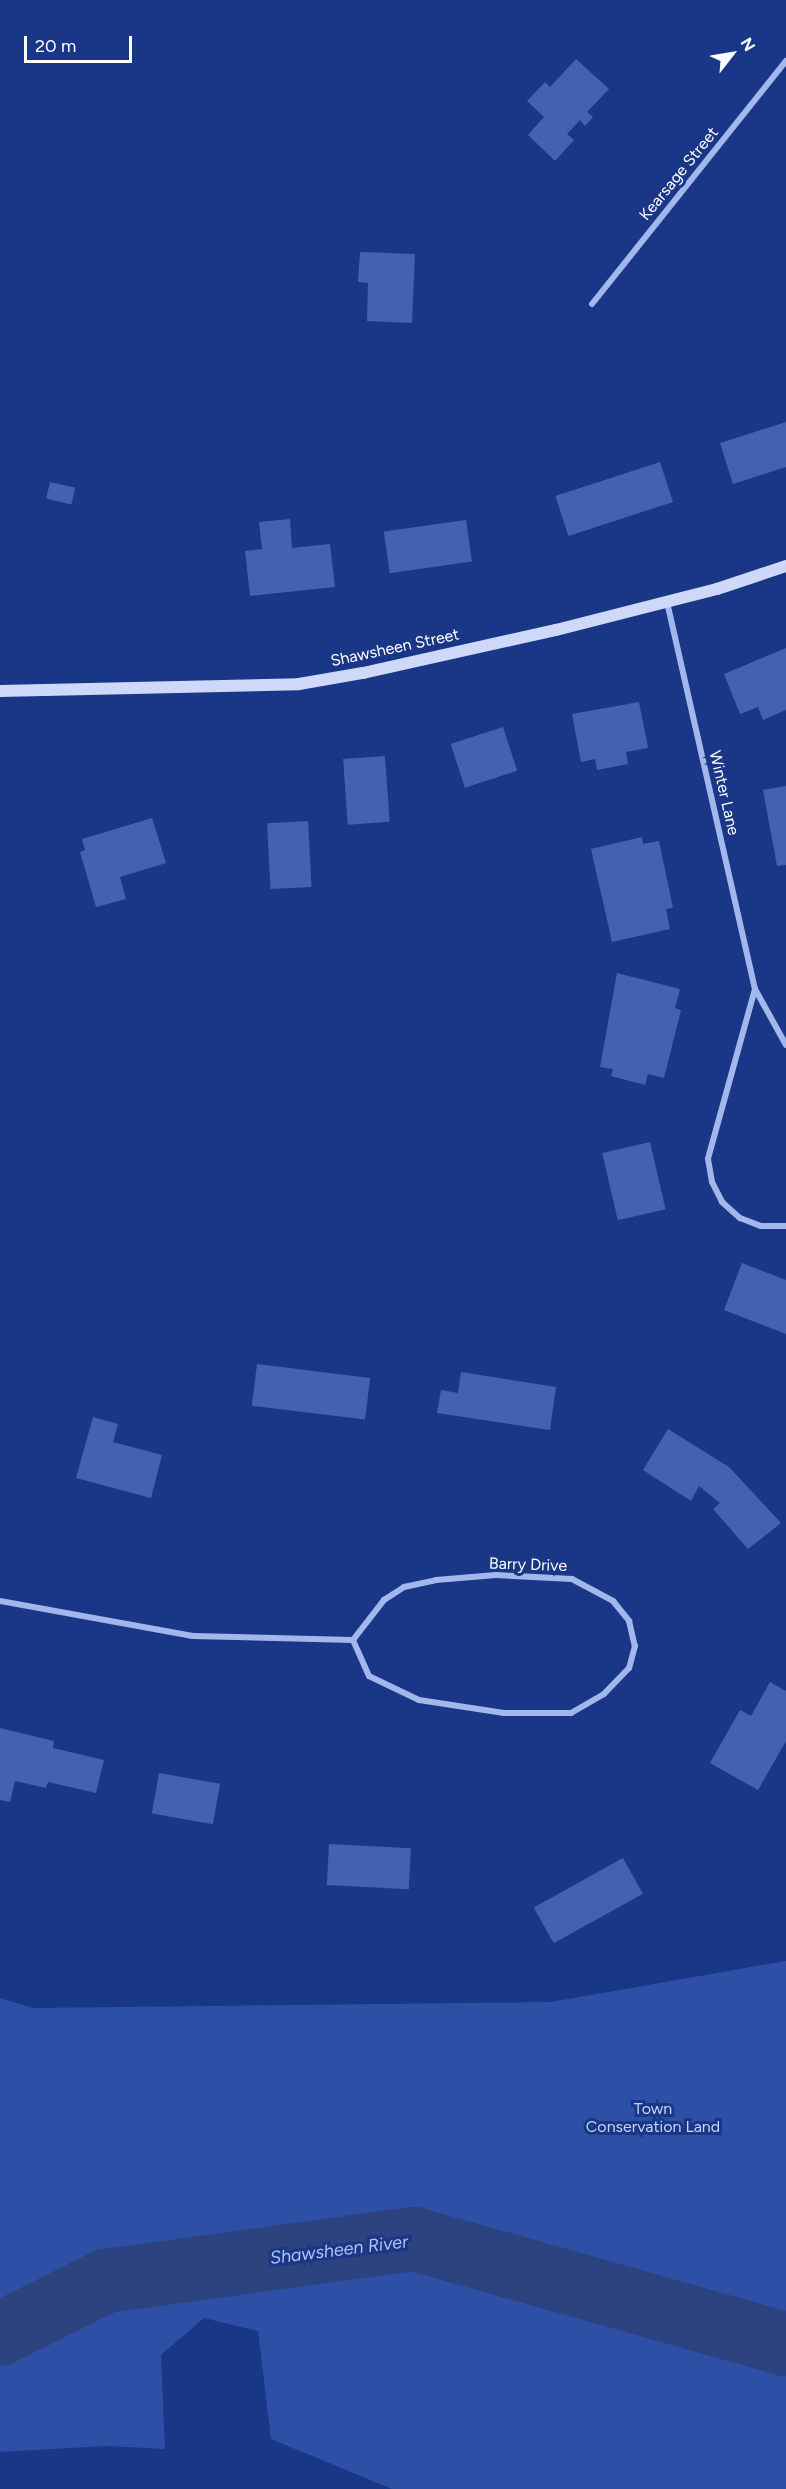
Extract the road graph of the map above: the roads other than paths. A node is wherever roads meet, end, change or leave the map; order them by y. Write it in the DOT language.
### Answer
graph roads {
  1 [pos="786,61"];
  2 [pos="592,304"];
  3 [pos="786,566"];
  4 [pos="667,602"];
  5 [pos="0,691"];
  6 [pos="755,989"];
  7 [pos="786,1046"];
  8 [pos="786,1226"];
  9 [pos="0,1601"];
  10 [pos="353,1640"];
  1 -- 2 [label="street, Kearsage Street"];
  3 -- 4 [label="main road, Shawsheen Street"];
  4 -- 5 [label="main road, Shawsheen Street"];
  4 -- 6 [label="street, Winter Lane"];
  6 -- 7 [label="street, Winter Lane"];
  6 -- 8 [label="street, Winter Lane"];
  9 -- 10 [label="street"];
  10 -- 10 [label="street, Barry Drive"];
}
